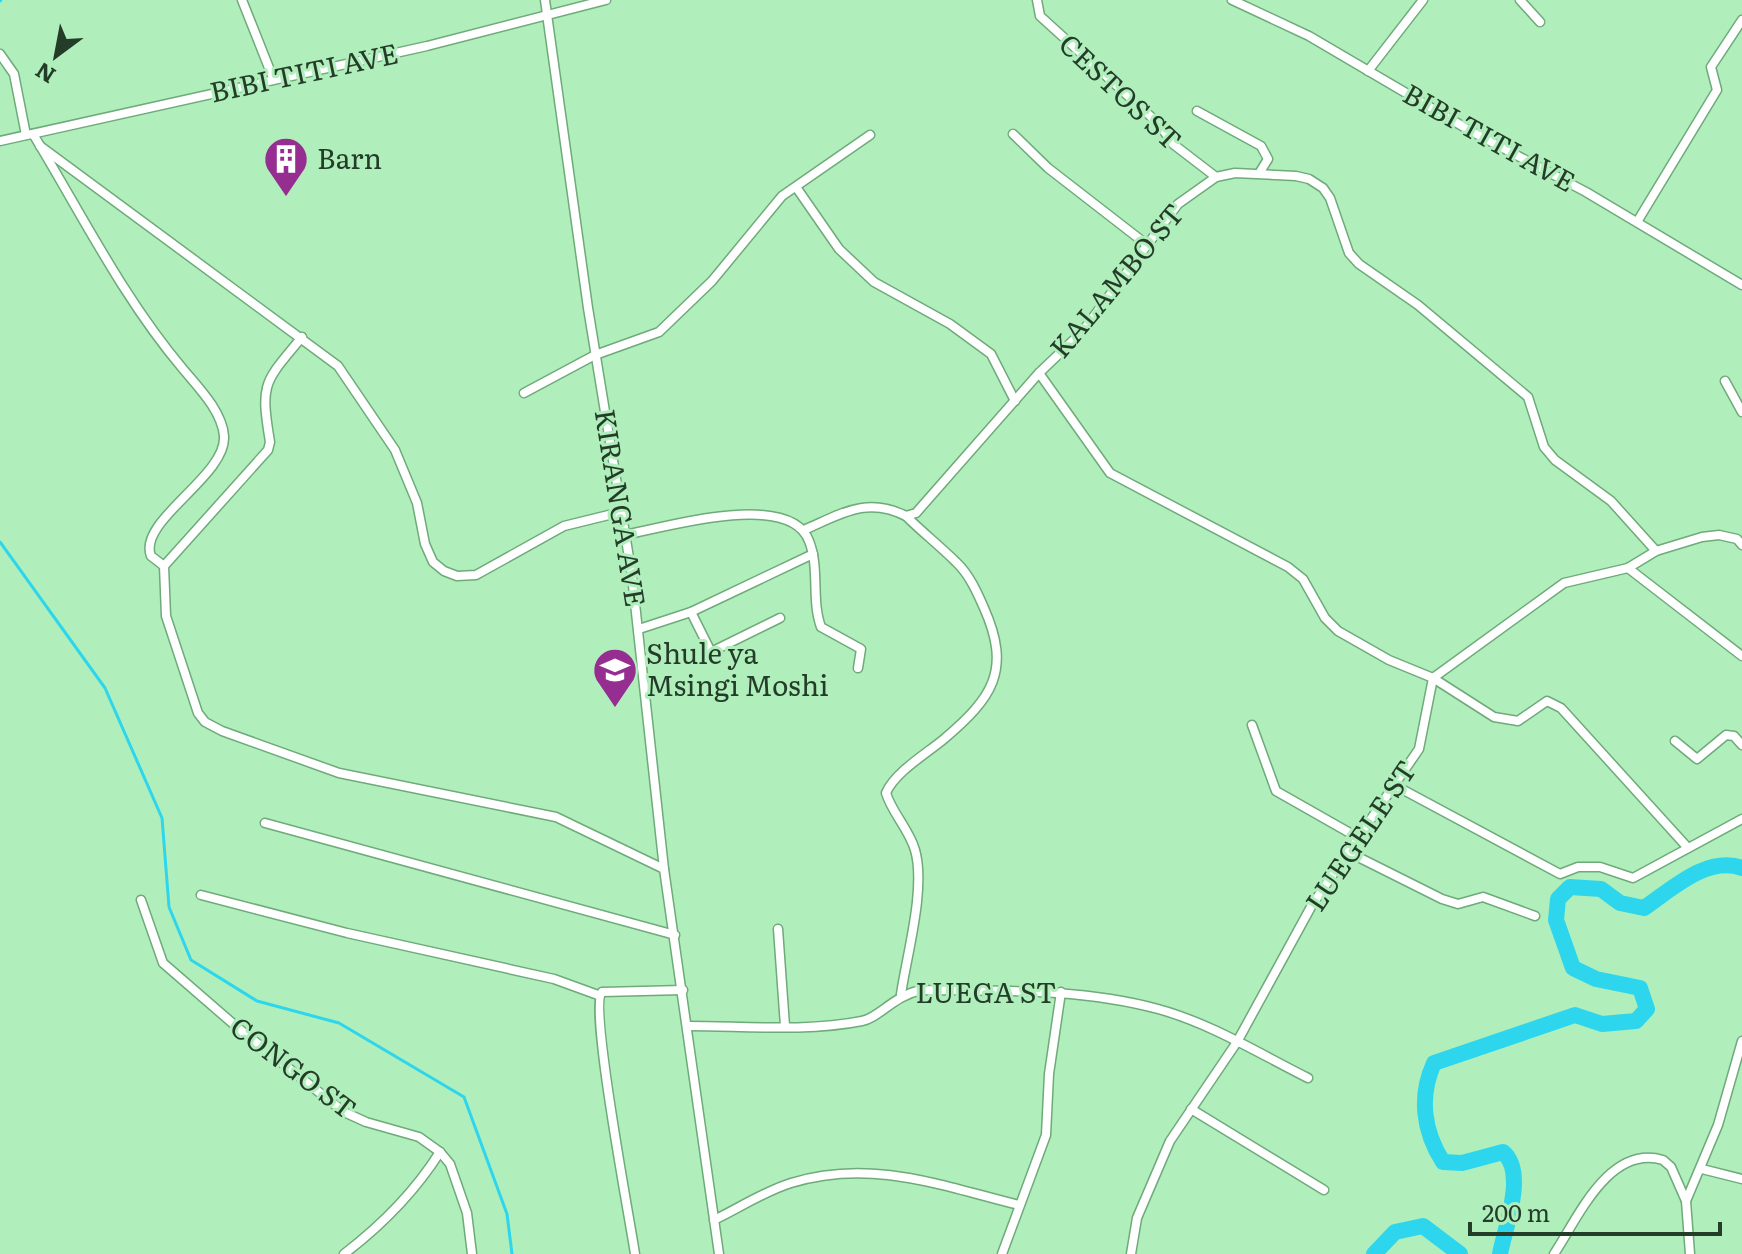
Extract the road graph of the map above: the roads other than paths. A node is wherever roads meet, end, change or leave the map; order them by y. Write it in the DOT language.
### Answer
graph roads {
  1 [pos="242,0"];
  2 [pos="545,0"];
  3 [pos="606,0"];
  4 [pos="1037,0"];
  5 [pos="1232,0"];
  6 [pos="1423,0"];
  7 [pos="1520,0"];
  8 [pos="548,14"];
  9 [pos="1742,20"];
  10 [pos="1540,22"];
  11 [pos="0,54"];
  12 [pos="1368,71"];
  13 [pos="273,78"];
  14 [pos="1197,111"];
  15 [pos="29,134"];
  16 [pos="1013,134"];
  17 [pos="870,135"];
  18 [pos="0,141"];
  19 [pos="40,146"];
  20 [pos="1260,172"];
  21 [pos="1216,177"];
  22 [pos="796,187"];
  23 [pos="1637,222"];
  24 [pos="1146,244"];
  25 [pos="1742,285"];
  26 [pos="302,337"];
  27 [pos="595,355"];
  28 [pos="1039,373"];
  29 [pos="1725,381"];
  30 [pos="524,393"];
  31 [pos="1015,401"];
  32 [pos="1742,412"];
  33 [pos="621,512"];
  34 [pos="906,516"];
  35 [pos="804,530"];
  36 [pos="625,535"];
  37 [pos="1740,541"];
  38 [pos="1656,551"];
  39 [pos="813,554"];
  40 [pos="164,566"];
  41 [pos="1628,568"];
  42 [pos="691,612"];
  43 [pos="780,618"];
  44 [pos="639,629"];
  45 [pos="1742,656"];
  46 [pos="858,668"];
  47 [pos="1433,678"];
  48 [pos="1252,725"];
  49 [pos="1675,741"];
  50 [pos="1742,745"];
  51 [pos="1396,786"];
  52 [pos="1742,819"];
  53 [pos="265,823"];
  54 [pos="1357,837"];
  55 [pos="1688,848"];
  56 [pos="1348,852"];
  57 [pos="664,869"];
  58 [pos="201,895"];
  59 [pos="141,900"];
  60 [pos="1535,916"];
  61 [pos="778,929"];
  62 [pos="675,935"];
  63 [pos="683,990"];
  64 [pos="1061,992"];
  65 [pos="901,994"];
  66 [pos="598,995"];
  67 [pos="688,1026"];
  68 [pos="785,1026"];
  69 [pos="1742,1041"];
  70 [pos="1237,1042"];
  71 [pos="1308,1078"];
  72 [pos="1191,1109"];
  73 [pos="440,1152"];
  74 [pos="1702,1169"];
  75 [pos="1742,1179"];
  76 [pos="1324,1190"];
  77 [pos="1686,1201"];
  78 [pos="1019,1205"];
  79 [pos="714,1220"];
  80 [pos="344,1254"];
  81 [pos="472,1254"];
  82 [pos="635,1254"];
  83 [pos="719,1254"];
  84 [pos="1002,1254"];
  85 [pos="1131,1254"];
  86 [pos="1554,1254"];
  87 [pos="1690,1254"];
  1 -- 13 [label="street"];
  2 -- 8 [label="street, KIRANGA AVE"];
  3 -- 8 [label="street, BIBI TITI AVE"];
  4 -- 21 [label="street, CESTOS ST"];
  5 -- 12 [label="street, BIBI TITI AVE"];
  6 -- 12 [label="street"];
  7 -- 10 [label="street"];
  8 -- 13 [label="street, BIBI TITI AVE"];
  8 -- 27 [label="street, KIRANGA AVE"];
  9 -- 23 [label="street"];
  11 -- 15 [label="street"];
  12 -- 23 [label="street, BIBI TITI AVE"];
  13 -- 15 [label="street, BIBI TITI AVE"];
  14 -- 20 [label="street"];
  15 -- 18 [label="street, BIBI TITI AVE"];
  15 -- 19 [label="street"];
  16 -- 24 [label="street"];
  17 -- 22 [label="street"];
  19 -- 26 [label="street"];
  19 -- 40 [label="street"];
  20 -- 21 [label="street, KALAMBO ST"];
  20 -- 38 [label="street, KALAMBO ST"];
  21 -- 24 [label="street, KALAMBO ST"];
  22 -- 27 [label="street"];
  22 -- 31 [label="street"];
  23 -- 25 [label="street, BIBI TITI AVE"];
  24 -- 28 [label="street, KALAMBO ST"];
  26 -- 33 [label="street"];
  26 -- 40 [label="street"];
  27 -- 30 [label="street"];
  27 -- 33 [label="street, KIRANGA AVE"];
  28 -- 31 [label="street, KALAMBO ST"];
  28 -- 47 [label="street"];
  29 -- 32 [label="street"];
  31 -- 34 [label="street, KALAMBO ST"];
  33 -- 36 [label="street, KIRANGA AVE"];
  34 -- 35 [label="street"];
  34 -- 65 [label="street"];
  35 -- 36 [label="street"];
  35 -- 39 [label="street"];
  36 -- 44 [label="street, KIRANGA AVE"];
  37 -- 38 [label="street"];
  38 -- 41 [label="street"];
  39 -- 42 [label="street"];
  39 -- 46 [label="street"];
  40 -- 57 [label="street"];
  41 -- 45 [label="street"];
  41 -- 47 [label="street"];
  42 -- 43 [label="street"];
  42 -- 44 [label="street"];
  44 -- 57 [label="street, KIRANGA AVE"];
  47 -- 51 [label="street, LUEGELE ST"];
  47 -- 55 [label="street"];
  48 -- 54 [label="street"];
  49 -- 50 [label="street"];
  51 -- 54 [label="street, LUEGELE ST"];
  51 -- 55 [label="street"];
  52 -- 55 [label="street"];
  53 -- 62 [label="street"];
  54 -- 56 [label="street, LUEGELE ST"];
  56 -- 60 [label="street"];
  56 -- 70 [label="street, LUEGELE ST"];
  57 -- 62 [label="street, KIRANGA AVE"];
  58 -- 66 [label="street"];
  59 -- 73 [label="street, CONGO ST"];
  61 -- 68 [label="street"];
  62 -- 63 [label="street, KIRANGA AVE"];
  63 -- 66 [label="street"];
  63 -- 67 [label="street, KIRANGA AVE"];
  64 -- 65 [label="street, LUEGA ST"];
  64 -- 70 [label="street, LUEGA ST"];
  64 -- 78 [label="street"];
  65 -- 68 [label="street, LUEGA ST"];
  66 -- 82 [label="street"];
  67 -- 68 [label="street, LUEGA ST"];
  67 -- 79 [label="street, KIRANGA AVE"];
  69 -- 74 [label="street"];
  70 -- 71 [label="street, LUEGA ST"];
  70 -- 72 [label="street, LUEGELE ST"];
  72 -- 76 [label="street"];
  72 -- 85 [label="street, LUEGELE ST"];
  73 -- 80 [label="street"];
  73 -- 81 [label="street"];
  74 -- 75 [label="street"];
  74 -- 77 [label="street"];
  77 -- 86 [label="street"];
  77 -- 87 [label="street"];
  78 -- 79 [label="street"];
  78 -- 84 [label="street"];
  79 -- 83 [label="street, KIRANGA AVE"];
}
